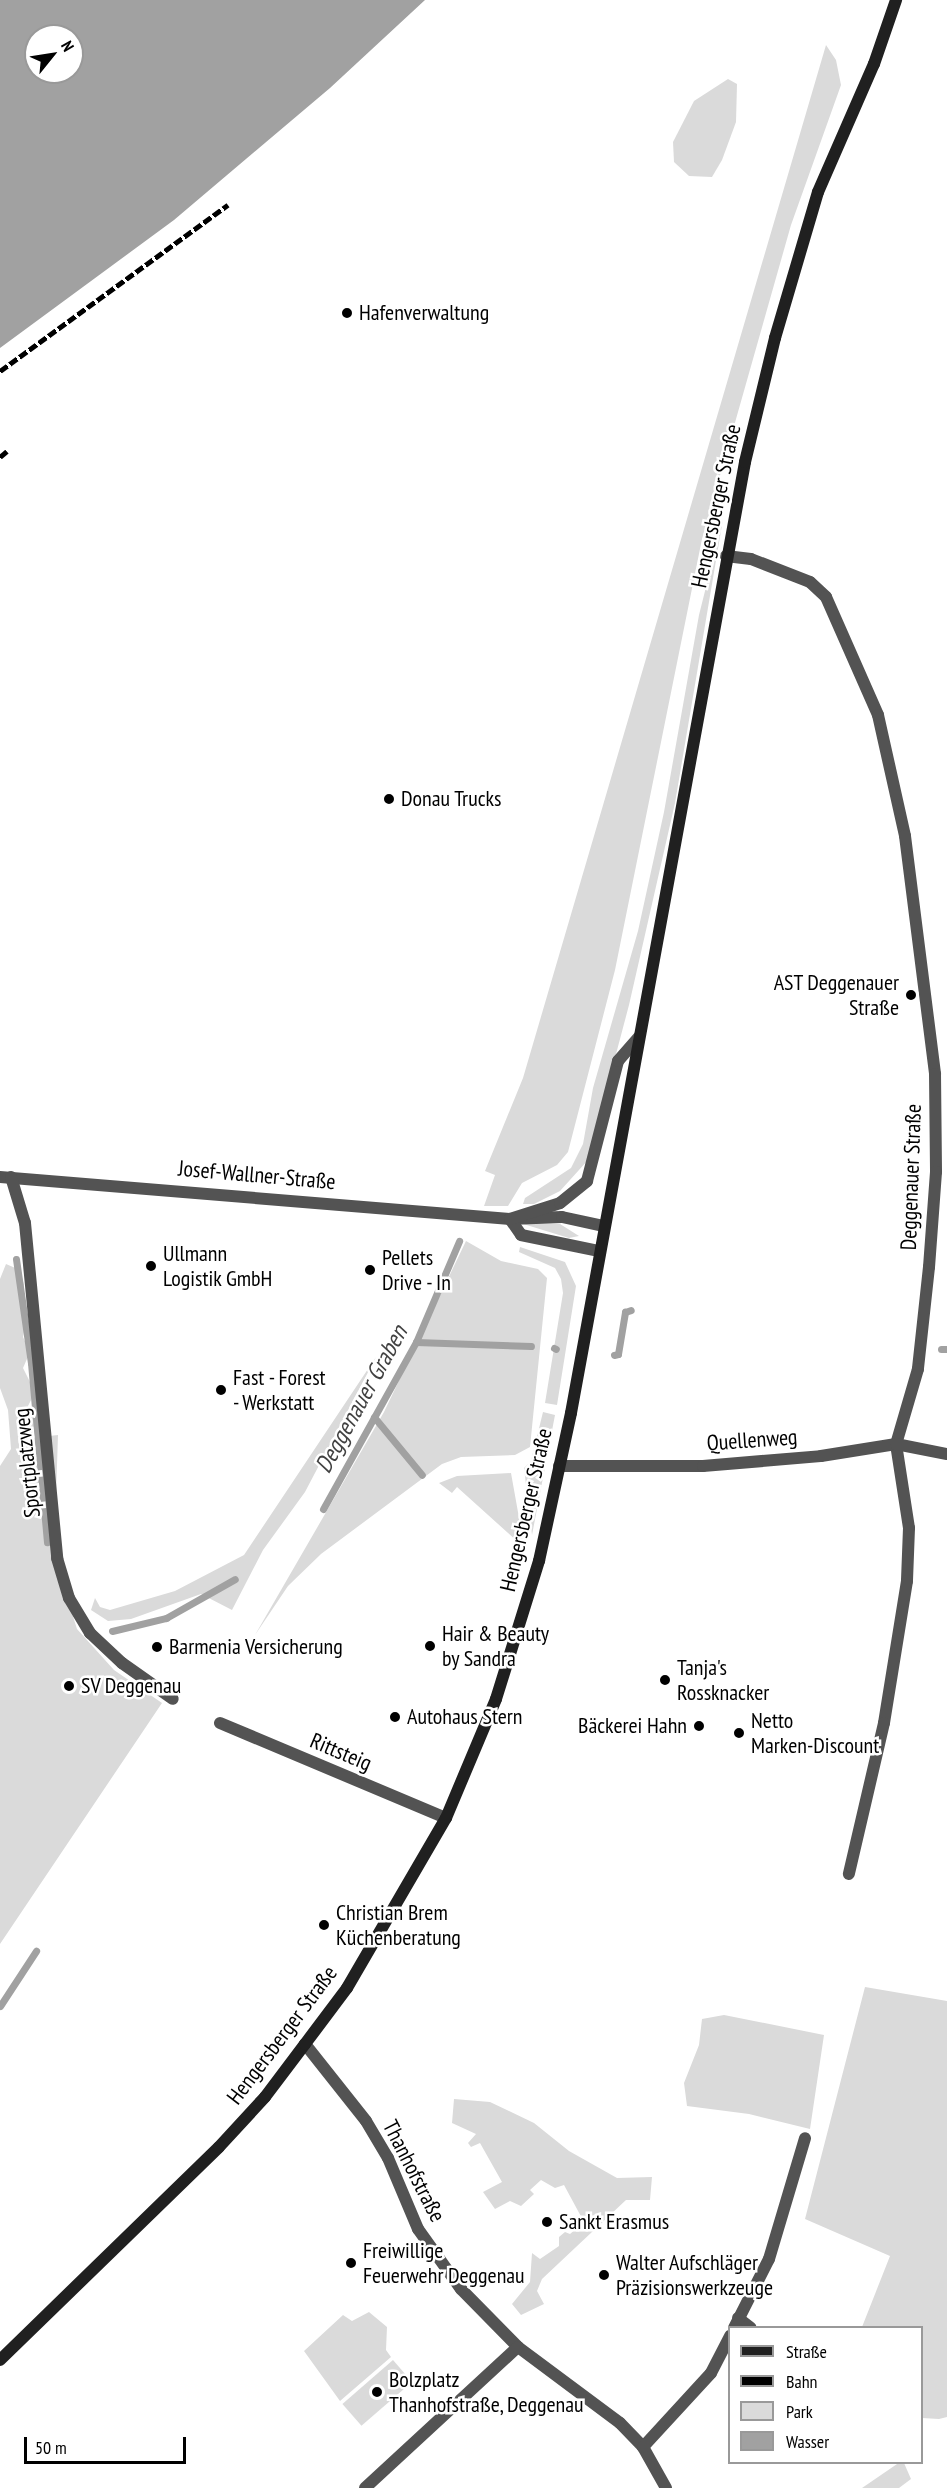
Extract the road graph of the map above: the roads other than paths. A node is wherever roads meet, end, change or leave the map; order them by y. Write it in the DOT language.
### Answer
graph roads {
  1 [pos="896,0"];
  2 [pos="726,556"];
  3 [pos="639,1037"];
  4 [pos="941,1154"];
  5 [pos="5,1177"];
  6 [pos="510,1220"];
  7 [pos="604,1226"];
  8 [pos="599,1251"];
  9 [pos="896,1444"];
  10 [pos="947,1454"];
  11 [pos="559,1466"];
  12 [pos="173,1699"];
  13 [pos="220,1723"];
  14 [pos="446,1818"];
  15 [pos="849,1874"];
  16 [pos="305,2044"];
  17 [pos="805,2138"];
  18 [pos="736,2323"];
  19 [pos="728,2338"];
  20 [pos="518,2347"];
  21 [pos="0,2360"];
  22 [pos="643,2447"];
  23 [pos="365,2488"];
  24 [pos="666,2488"];
  1 -- 2 [label="main road, Hengersberger Straße"];
  2 -- 3 [label="main road, Hengersberger Straße"];
  2 -- 4 [label="street, Deggenauer Straße"];
  3 -- 6 [label="street"];
  3 -- 7 [label="main road, Hengersberger Straße"];
  4 -- 9 [label="street, Deggenauer Straße"];
  5 -- 6 [label="street, Josef-Wallner-Straße"];
  5 -- 12 [label="street, Sportplatzweg"];
  6 -- 7 [label="street, Josef-Wallner-Straße"];
  6 -- 8 [label="street"];
  7 -- 8 [label="main road, Hengersberger Straße"];
  8 -- 11 [label="main road, Hengersberger Straße"];
  9 -- 10 [label="street, Quellenweg"];
  9 -- 11 [label="street, Quellenweg"];
  9 -- 15 [label="street, Deggenauer Straße"];
  11 -- 14 [label="main road, Hengersberger Straße"];
  13 -- 14 [label="street, Rittsteig"];
  14 -- 16 [label="main road, Hengersberger Straße"];
  16 -- 20 [label="street, Thanhofstraße"];
  16 -- 21 [label="main road, Hengersberger Straße"];
  17 -- 18 [label="street"];
  19 -- 22 [label="street"];
  20 -- 22 [label="street, Thanhofstraße"];
  20 -- 23 [label="street"];
  22 -- 24 [label="street, Thanhofstraße"];
}
